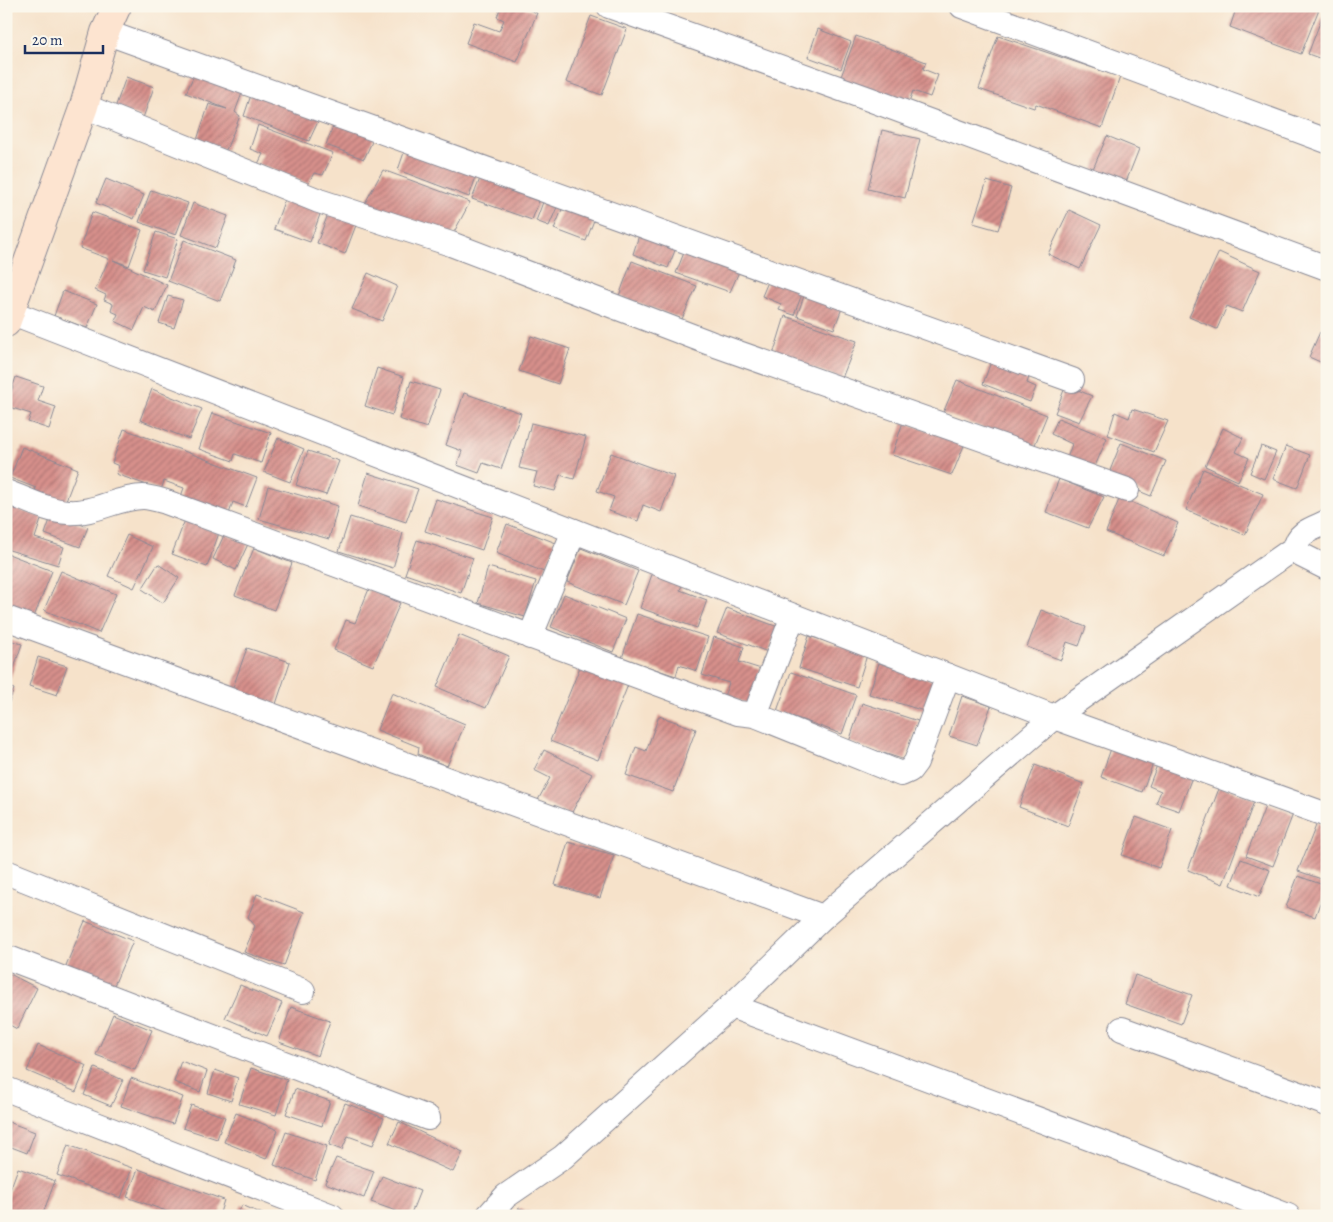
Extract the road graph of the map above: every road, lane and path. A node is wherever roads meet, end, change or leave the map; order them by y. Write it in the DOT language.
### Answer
graph roads {
  1 [pos="117,6"];
  2 [pos="609,6"];
  3 [pos="962,6"];
  4 [pos="105,32"];
  5 [pos="84,106"];
  6 [pos="1327,141"];
  7 [pos="1327,268"];
  8 [pos="8,317"];
  9 [pos="1072,380"];
  10 [pos="1127,490"];
  11 [pos="6,492"];
  12 [pos="1327,522"];
  13 [pos="574,531"];
  14 [pos="1296,547"];
  15 [pos="1327,568"];
  16 [pos="793,616"];
  17 [pos="6,618"];
  18 [pos="530,637"];
  19 [pos="948,676"];
  20 [pos="755,715"];
  21 [pos="1054,717"];
  22 [pos="1327,816"];
  23 [pos="6,872"];
  24 [pos="823,917"];
  25 [pos="6,957"];
  26 [pos="303,991"];
  27 [pos="731,1006"];
  28 [pos="1122,1029"];
  29 [pos="6,1088"];
  30 [pos="1327,1104"];
  31 [pos="428,1118"];
  32 [pos="332,1216"];
  33 [pos="488,1216"];
  34 [pos="1288,1216"];
  1 -- 4 [label="main road"];
  2 -- 7 [label="street"];
  3 -- 6 [label="street"];
  4 -- 5 [label="main road"];
  4 -- 9 [label="street"];
  5 -- 8 [label="main road"];
  5 -- 10 [label="street"];
  8 -- 13 [label="street"];
  11 -- 18 [label="street"];
  12 -- 14 [label="street"];
  13 -- 16 [label="street"];
  13 -- 18 [label="street"];
  14 -- 15 [label="street"];
  14 -- 21 [label="street"];
  16 -- 19 [label="street"];
  16 -- 20 [label="street"];
  17 -- 24 [label="street"];
  18 -- 20 [label="street"];
  19 -- 20 [label="street"];
  19 -- 21 [label="street"];
  21 -- 22 [label="street"];
  21 -- 24 [label="street"];
  23 -- 26 [label="street"];
  24 -- 27 [label="street"];
  25 -- 31 [label="street"];
  27 -- 33 [label="street"];
  27 -- 34 [label="street"];
  28 -- 30 [label="street"];
  29 -- 32 [label="street"];
}
